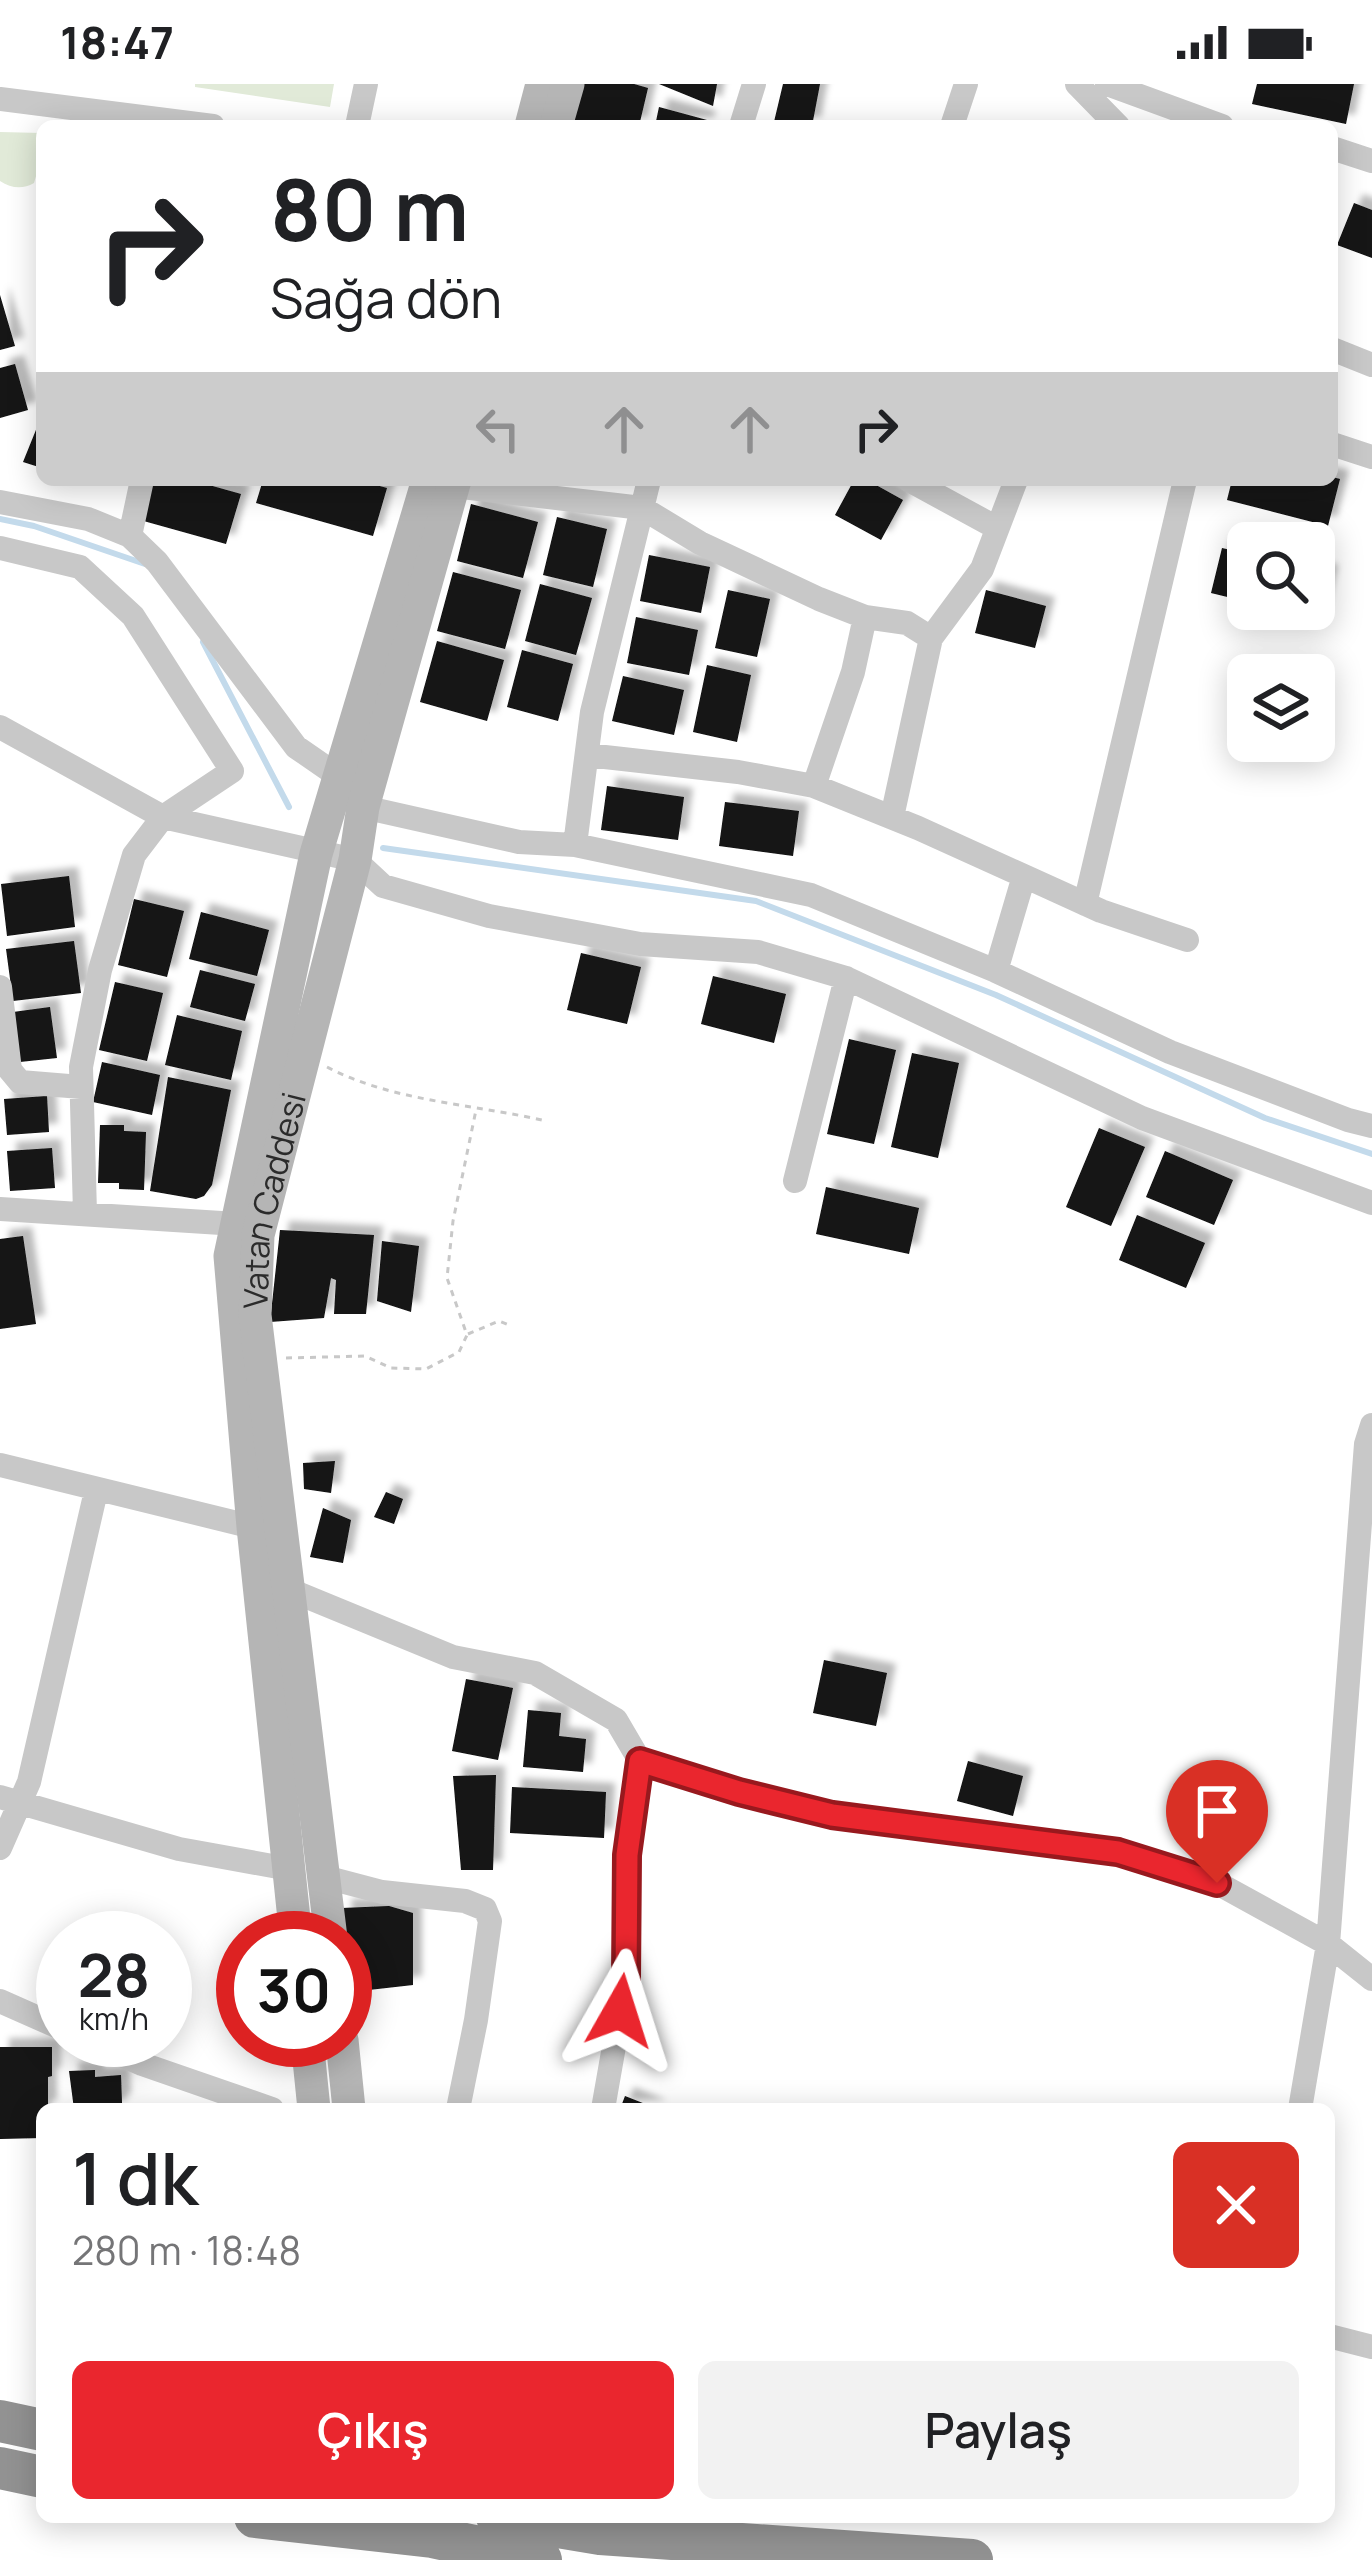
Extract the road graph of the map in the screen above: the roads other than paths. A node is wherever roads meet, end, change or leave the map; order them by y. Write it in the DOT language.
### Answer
graph roads {
  1 [pos="366,84"];
  2 [pos="542,84"];
  3 [pos="568,84"];
  4 [pos="754,84"];
  5 [pos="966,84"];
  6 [pos="1077,84"];
  7 [pos="1107,84"];
  8 [pos="62,95"];
  9 [pos="0,98"];
  10 [pos="184,120"];
  11 [pos="358,120"];
  12 [pos="533,120"];
  13 [pos="558,120"];
  14 [pos="743,120"];
  15 [pos="954,120"];
  16 [pos="1112,120"];
  17 [pos="1204,120"];
  18 [pos="1338,150"];
  19 [pos="1372,161"];
  20 [pos="1338,352"];
  21 [pos="1372,364"];
  22 [pos="1338,446"];
  23 [pos="1372,457"];
  24 [pos="141,486"];
  25 [pos="444,486"];
  26 [pos="444,486"];
  27 [pos="475,486"];
  28 [pos="648,486"];
  29 [pos="921,486"];
  30 [pos="1014,486"];
  31 [pos="1184,486"];
  32 [pos="0,502"];
  33 [pos="642,508"];
  34 [pos="998,528"];
  35 [pos="130,536"];
  36 [pos="0,548"];
  37 [pos="865,617"];
  38 [pos="932,638"];
  39 [pos="0,728"];
  40 [pos="587,755"];
  41 [pos="341,778"];
  42 [pos="814,786"];
  43 [pos="363,807"];
  44 [pos="163,817"];
  45 [pos="892,817"];
  46 [pos="574,845"];
  47 [pos="316,854"];
  48 [pos="355,860"];
  49 [pos="1024,876"];
  50 [pos="1085,904"];
  51 [pos="1187,940"];
  52 [pos="996,971"];
  53 [pos="846,978"];
  54 [pos="0,987"];
  55 [pos="2,1024"];
  56 [pos="81,1087"];
  57 [pos="1372,1126"];
  58 [pos="795,1181"];
  59 [pos="1372,1203"];
  60 [pos="0,1209"];
  61 [pos="85,1214"];
  62 [pos="237,1224"];
  63 [pos="1372,1425"];
  64 [pos="0,1465"];
  65 [pos="96,1491"];
  66 [pos="253,1527"];
  67 [pos="290,1590"];
  68 [pos="640,1761"];
  69 [pos="10,1799"];
  70 [pos="0,1848"];
  71 [pos="289,1869"];
  72 [pos="325,1877"];
  73 [pos="293,1911"];
  74 [pos="328,1911"];
  75 [pos="1328,1944"];
  76 [pos="1372,1979"];
  77 [pos="0,2001"];
  78 [pos="36,2017"];
  79 [pos="151,2067"];
  80 [pos="310,2067"];
  81 [pos="345,2067"];
  82 [pos="255,2103"];
  83 [pos="313,2103"];
  84 [pos="348,2103"];
  85 [pos="459,2103"];
  86 [pos="604,2103"];
  87 [pos="1301,2103"];
  88 [pos="1335,2338"];
  89 [pos="1372,2347"];
  90 [pos="0,2421"];
  91 [pos="36,2429"];
  92 [pos="0,2468"];
  93 [pos="36,2476"];
  94 [pos="284,2523"];
  95 [pos="599,2525"];
  96 [pos="405,2548"];
  97 [pos="541,2560"];
  98 [pos="972,2560"];
  1 -- 11 [label="street"];
  2 -- 12 [label="main road"];
  3 -- 13 [label="main road"];
  4 -- 14 [label="street"];
  5 -- 15 [label="street"];
  6 -- 16 [label="street"];
  7 -- 17 [label="street"];
  8 -- 9 [label="street"];
  8 -- 10 [label="street"];
  18 -- 19 [label="street"];
  20 -- 21 [label="street"];
  22 -- 23 [label="street"];
  24 -- 35 [label="street"];
  25 -- 41 [label="main road, Vatan Caddesi"];
  26 -- 43 [label="main road, Vatan Caddesi"];
  27 -- 33 [label="street"];
  28 -- 33 [label="street"];
  29 -- 34 [label="street"];
  30 -- 34 [label="street"];
  31 -- 50 [label="street"];
  32 -- 35 [label="street"];
  33 -- 37 [label="street"];
  33 -- 40 [label="street"];
  34 -- 38 [label="street"];
  35 -- 41 [label="street"];
  36 -- 44 [label="street"];
  37 -- 38 [label="street"];
  37 -- 42 [label="street"];
  38 -- 45 [label="street"];
  39 -- 44 [label="street"];
  40 -- 42 [label="street"];
  40 -- 46 [label="street"];
  41 -- 47 [label="main road, Vatan Caddesi"];
  42 -- 45 [label="street"];
  43 -- 46 [label="street"];
  43 -- 48 [label="main road, Vatan Caddesi"];
  44 -- 47 [label="street"];
  44 -- 56 [label="street"];
  45 -- 49 [label="street"];
  46 -- 52 [label="street"];
  47 -- 48 [label="street"];
  47 -- 62 [label="main road, Vatan Caddesi"];
  48 -- 53 [label="street"];
  48 -- 67 [label="main road, Vatan Caddesi"];
  49 -- 50 [label="street"];
  49 -- 52 [label="street"];
  50 -- 51 [label="street"];
  52 -- 57 [label="street"];
  53 -- 58 [label="street"];
  53 -- 59 [label="street"];
  54 -- 55 [label="street"];
  55 -- 56 [label="street"];
  56 -- 61 [label="street"];
  60 -- 61 [label="street"];
  61 -- 62 [label="street"];
  62 -- 66 [label="main road, Vatan Caddesi"];
  63 -- 75 [label="street"];
  64 -- 65 [label="street"];
  65 -- 66 [label="street"];
  65 -- 69 [label="street"];
  66 -- 71 [label="main road, Vatan Caddesi"];
  67 -- 68 [label="street"];
  67 -- 72 [label="main road, Vatan Caddesi"];
  68 -- 75 [label="street"];
  68 -- 86 [label="street"];
  69 -- 70 [label="street"];
  69 -- 71 [label="street"];
  71 -- 73 [label="main road, Vatan Caddesi"];
  72 -- 74 [label="main road, Vatan Caddesi"];
  72 -- 85 [label="street"];
  75 -- 76 [label="street"];
  75 -- 87 [label="street"];
  77 -- 78 [label="street"];
  79 -- 82 [label="street"];
  80 -- 83 [label="main road"];
  81 -- 84 [label="main road"];
  88 -- 89 [label="street"];
  90 -- 91 [label="highway"];
  92 -- 93 [label="highway"];
  94 -- 96 [label="highway"];
  95 -- 98 [label="highway"];
  96 -- 97 [label="highway"];
}
